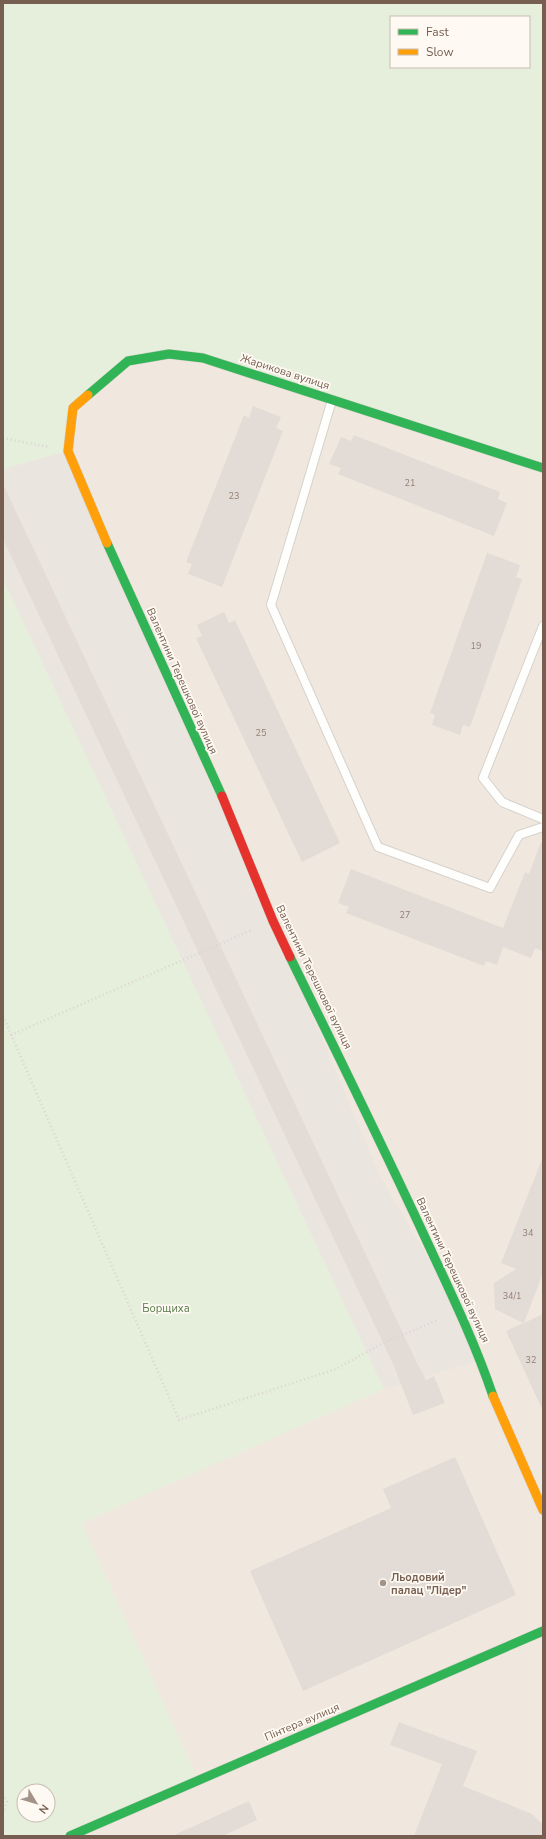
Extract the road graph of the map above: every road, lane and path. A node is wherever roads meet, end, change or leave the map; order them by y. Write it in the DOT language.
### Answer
graph roads {
  1 [pos="332,400"];
  2 [pos="3,438"];
  3 [pos="68,451"];
  4 [pos="543,468"];
  5 [pos="543,626"];
  6 [pos="543,819"];
  7 [pos="543,827"];
  8 [pos="273,921"];
  9 [pos="3,1016"];
  10 [pos="11,1035"];
  11 [pos="459,1311"];
  12 [pos="543,1510"];
  13 [pos="543,1631"];
  14 [pos="3,1794"];
  15 [pos="3,1813"];
  16 [pos="70,1836"];
  1 -- 3 [label="street, Жарикова вулиця"];
  1 -- 4 [label="street, Жарикова вулиця"];
  1 -- 7 [label="lane"];
  2 -- 3 [label="path"];
  3 -- 8 [label="street, Валентини Терешкової вулиця"];
  5 -- 6 [label="lane"];
  8 -- 10 [label="path"];
  8 -- 11 [label="street, Валентини Терешкової вулиця"];
  9 -- 10 [label="path"];
  10 -- 11 [label="path"];
  11 -- 12 [label="street, Валентини Терешкової вулиця"];
  13 -- 16 [label="street, Пінтера вулиця"];
  14 -- 15 [label="path"];
}
